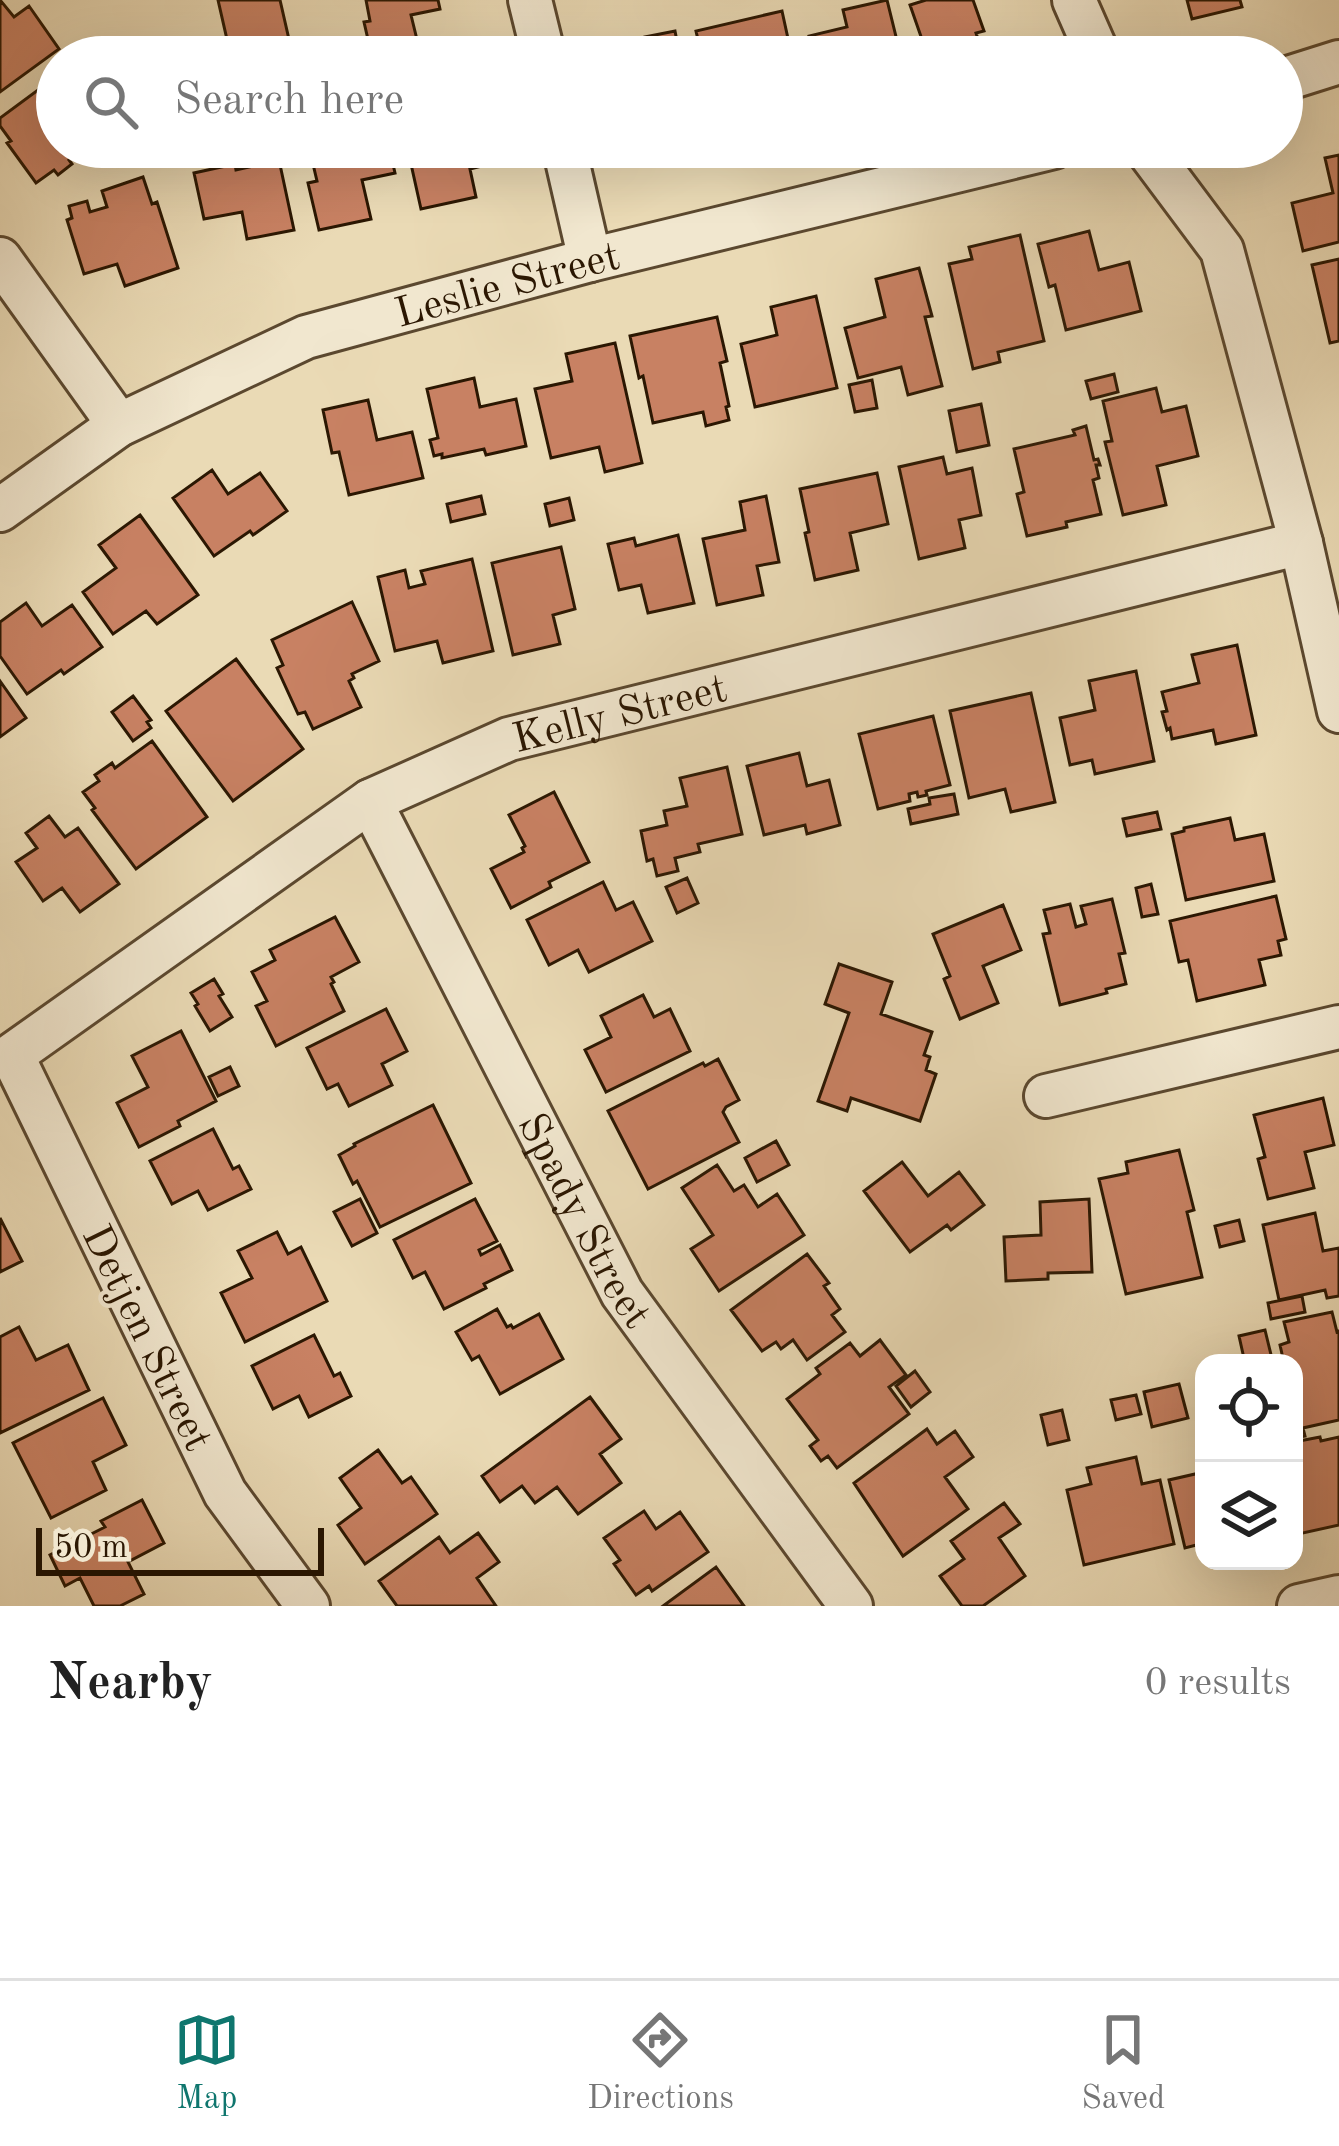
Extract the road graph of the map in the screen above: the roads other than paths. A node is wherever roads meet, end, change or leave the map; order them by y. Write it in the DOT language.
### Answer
graph roads {
  1 [pos="530,0"];
  2 [pos="1074,0"];
  3 [pos="539,36"];
  4 [pos="1090,36"];
  5 [pos="1339,62"];
  6 [pos="1303,73"];
  7 [pos="569,168"];
  8 [pos="968,168"];
  9 [pos="1161,168"];
  10 [pos="0,260"];
  11 [pos="590,260"];
  12 [pos="119,425"];
  13 [pos="0,510"];
  14 [pos="1301,543"];
  15 [pos="1339,711"];
  16 [pos="370,801"];
  17 [pos="1339,1027"];
  18 [pos="12,1055"];
  19 [pos="1046,1096"];
  20 [pos="1339,1597"];
  21 [pos="308,1606"];
  22 [pos="850,1606"];
  23 [pos="1299,1606"];
  1 -- 3 [label="street"];
  2 -- 4 [label="street"];
  5 -- 6 [label="street"];
  7 -- 11 [label="street"];
  8 -- 11 [label="street, Leslie Street"];
  9 -- 14 [label="street"];
  10 -- 12 [label="street"];
  11 -- 12 [label="street, Leslie Street"];
  12 -- 13 [label="street, Leslie Street"];
  14 -- 15 [label="street"];
  14 -- 16 [label="street, Kelly Street"];
  16 -- 18 [label="street, Kelly Street"];
  16 -- 22 [label="street, Spady Street"];
  17 -- 19 [label="street"];
  18 -- 21 [label="street, Detjen Street"];
  20 -- 23 [label="street"];
}
